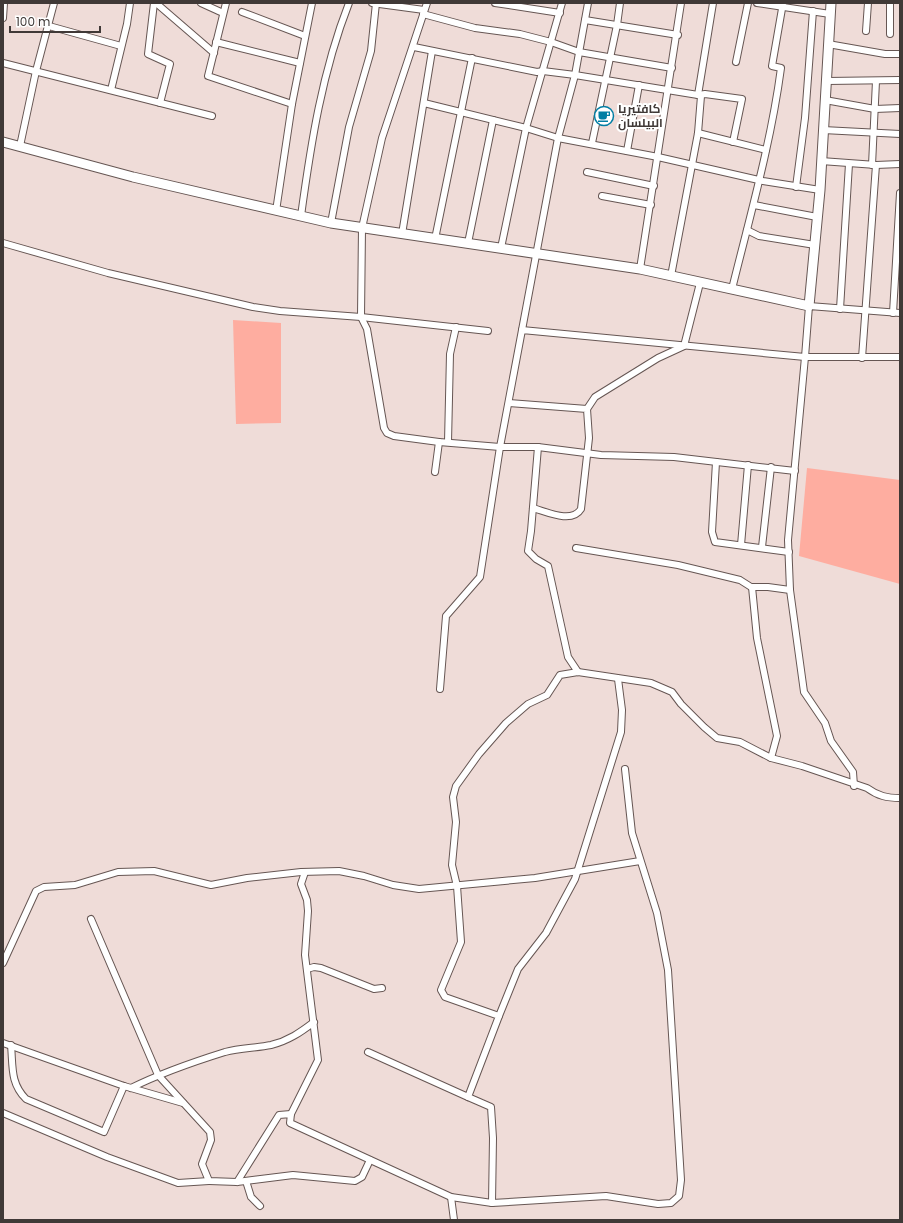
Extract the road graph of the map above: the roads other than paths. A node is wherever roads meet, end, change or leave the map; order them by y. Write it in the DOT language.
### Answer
graph roads {
  1 [pos="4,3"];
  2 [pos="54,3"];
  3 [pos="130,3"];
  4 [pos="155,3"];
  5 [pos="201,3"];
  6 [pos="226,3"];
  7 [pos="312,3"];
  8 [pos="349,3"];
  9 [pos="375,3"];
  10 [pos="427,3"];
  11 [pos="495,3"];
  12 [pos="562,3"];
  13 [pos="588,3"];
  14 [pos="620,3"];
  15 [pos="681,3"];
  16 [pos="713,3"];
  17 [pos="748,3"];
  18 [pos="757,3"];
  19 [pos="831,3"];
  20 [pos="868,3"];
  21 [pos="890,3"];
  22 [pos="527,5"];
  23 [pos="783,5"];
  24 [pos="813,11"];
  25 [pos="242,12"];
  26 [pos="424,12"];
  27 [pos="223,13"];
  28 [pos="560,13"];
  29 [pos="830,14"];
  30 [pos="3,18"];
  31 [pos="585,20"];
  32 [pos="617,25"];
  33 [pos="50,26"];
  34 [pos="866,31"];
  35 [pos="890,34"];
  36 [pos="678,35"];
  37 [pos="305,36"];
  38 [pos="216,42"];
  39 [pos="551,42"];
  40 [pos="828,44"];
  41 [pos="121,46"];
  42 [pos="414,47"];
  43 [pos="432,51"];
  44 [pos="579,52"];
  45 [pos="214,53"];
  46 [pos="900,54"];
  47 [pos="472,58"];
  48 [pos="611,58"];
  49 [pos="736,62"];
  50 [pos="3,63"];
  51 [pos="300,63"];
  52 [pos="672,68"];
  53 [pos="36,71"];
  54 [pos="543,71"];
  55 [pos="575,74"];
  56 [pos="606,80"];
  57 [pos="900,80"];
  58 [pos="827,81"];
  59 [pos="876,81"];
  60 [pos="639,85"];
  61 [pos="111,90"];
  62 [pos="669,91"];
  63 [pos="700,96"];
  64 [pos="826,100"];
  65 [pos="160,103"];
  66 [pos="424,103"];
  67 [pos="292,104"];
  68 [pos="900,108"];
  69 [pos="875,109"];
  70 [pos="461,112"];
  71 [pos="212,116"];
  72 [pos="492,120"];
  73 [pos="526,128"];
  74 [pos="823,130"];
  75 [pos="698,133"];
  76 [pos="874,134"];
  77 [pos="900,134"];
  78 [pos="558,138"];
  79 [pos="3,142"];
  80 [pos="733,142"];
  81 [pos="592,143"];
  82 [pos="20,146"];
  83 [pos="766,150"];
  84 [pos="627,151"];
  85 [pos="658,157"];
  86 [pos="821,161"];
  87 [pos="692,164"];
  88 [pos="849,164"];
  89 [pos="900,164"];
  90 [pos="874,165"];
  91 [pos="587,172"];
  92 [pos="759,180"];
  93 [pos="654,186"];
  94 [pos="796,187"];
  95 [pos="820,190"];
  96 [pos="900,193"];
  97 [pos="602,196"];
  98 [pos="754,205"];
  99 [pos="650,206"];
  100 [pos="276,211"];
  101 [pos="301,216"];
  102 [pos="817,217"];
  103 [pos="331,223"];
  104 [pos="362,228"];
  105 [pos="747,230"];
  106 [pos="402,234"];
  107 [pos="435,239"];
  108 [pos="3,243"];
  109 [pos="468,243"];
  110 [pos="815,245"];
  111 [pos="501,248"];
  112 [pos="537,254"];
  113 [pos="898,264"];
  114 [pos="640,269"];
  115 [pos="672,276"];
  116 [pos="700,283"];
  117 [pos="732,289"];
  118 [pos="809,306"];
  119 [pos="840,309"];
  120 [pos="867,311"];
  121 [pos="893,313"];
  122 [pos="900,313"];
  123 [pos="361,317"];
  124 [pos="456,328"];
  125 [pos="522,330"];
  126 [pos="488,331"];
  127 [pos="684,346"];
  128 [pos="805,357"];
  129 [pos="900,357"];
  130 [pos="862,358"];
  131 [pos="509,403"];
  132 [pos="587,409"];
  133 [pos="439,442"];
  134 [pos="448,442"];
  135 [pos="500,447"];
  136 [pos="538,447"];
  137 [pos="587,453"];
  138 [pos="716,462"];
  139 [pos="748,465"];
  140 [pos="771,467"];
  141 [pos="794,471"];
  142 [pos="435,472"];
  143 [pos="532,508"];
  144 [pos="741,545"];
  145 [pos="762,547"];
  146 [pos="576,548"];
  147 [pos="789,552"];
  148 [pos="752,587"];
  149 [pos="790,590"];
  150 [pos="578,672"];
  151 [pos="618,679"];
  152 [pos="440,690"];
  153 [pos="771,758"];
  154 [pos="625,770"];
  155 [pos="854,786"];
  156 [pos="900,798"];
  157 [pos="640,861"];
  158 [pos="305,872"];
  159 [pos="578,872"];
  160 [pos="457,886"];
  161 [pos="90,919"];
  162 [pos="3,963"];
  163 [pos="307,969"];
  164 [pos="382,988"];
  165 [pos="499,1016"];
  166 [pos="314,1022"];
  167 [pos="3,1043"];
  168 [pos="11,1045"];
  169 [pos="368,1052"];
  170 [pos="158,1075"];
  171 [pos="124,1086"];
  172 [pos="131,1088"];
  173 [pos="468,1097"];
  174 [pos="184,1103"];
  175 [pos="3,1113"];
  176 [pos="291,1114"];
  177 [pos="370,1160"];
  178 [pos="209,1181"];
  179 [pos="237,1182"];
  180 [pos="246,1182"];
  181 [pos="451,1197"];
  182 [pos="492,1203"];
  183 [pos="260,1206"];
  184 [pos="454,1220"];
  1 -- 30 [label="street"];
  2 -- 33 [label="street"];
  3 -- 41 [label="street"];
  4 -- 45 [label="street"];
  4 -- 65 [label="street"];
  5 -- 27 [label="street"];
  6 -- 27 [label="street"];
  7 -- 37 [label="street"];
  8 -- 101 [label="street"];
  9 -- 26 [label="street"];
  9 -- 103 [label="street"];
  10 -- 26 [label="street"];
  11 -- 22 [label="street"];
  12 -- 28 [label="street"];
  13 -- 31 [label="street"];
  14 -- 32 [label="street"];
  15 -- 36 [label="street"];
  16 -- 63 [label="street"];
  17 -- 49 [label="street"];
  18 -- 23 [label="street"];
  19 -- 29 [label="street"];
  20 -- 34 [label="street"];
  21 -- 35 [label="street"];
  22 -- 28 [label="street"];
  23 -- 24 [label="street"];
  23 -- 83 [label="street"];
  24 -- 29 [label="street"];
  24 -- 94 [label="street"];
  25 -- 37 [label="street"];
  26 -- 39 [label="street"];
  26 -- 42 [label="street"];
  27 -- 38 [label="street"];
  28 -- 39 [label="street"];
  29 -- 40 [label="street"];
  31 -- 32 [label="street"];
  31 -- 44 [label="street"];
  32 -- 36 [label="street"];
  32 -- 48 [label="street"];
  33 -- 41 [label="street"];
  33 -- 53 [label="street"];
  36 -- 52 [label="street"];
  37 -- 51 [label="street"];
  38 -- 45 [label="street"];
  38 -- 51 [label="street"];
  39 -- 44 [label="street"];
  39 -- 54 [label="street"];
  40 -- 46 [label="street"];
  40 -- 58 [label="street"];
  41 -- 61 [label="street"];
  42 -- 43 [label="street"];
  42 -- 104 [label="street"];
  43 -- 47 [label="street"];
  43 -- 66 [label="street"];
  44 -- 48 [label="street"];
  44 -- 55 [label="street"];
  45 -- 67 [label="street"];
  47 -- 54 [label="street"];
  47 -- 70 [label="street"];
  48 -- 52 [label="street"];
  48 -- 56 [label="street"];
  50 -- 53 [label="street"];
  51 -- 67 [label="street"];
  52 -- 62 [label="street"];
  53 -- 61 [label="street"];
  53 -- 82 [label="street"];
  54 -- 55 [label="street"];
  54 -- 73 [label="street"];
  55 -- 56 [label="street"];
  55 -- 78 [label="street"];
  56 -- 60 [label="street"];
  56 -- 81 [label="street"];
  57 -- 59 [label="street"];
  58 -- 59 [label="street"];
  58 -- 64 [label="street"];
  59 -- 69 [label="street"];
  60 -- 62 [label="street"];
  60 -- 84 [label="street"];
  61 -- 65 [label="street"];
  62 -- 63 [label="street"];
  62 -- 85 [label="street"];
  63 -- 75 [label="street"];
  63 -- 80 [label="street"];
  64 -- 69 [label="street"];
  64 -- 74 [label="street"];
  65 -- 71 [label="street"];
  66 -- 70 [label="street"];
  66 -- 106 [label="street"];
  67 -- 100 [label="street"];
  68 -- 69 [label="street"];
  69 -- 76 [label="street"];
  70 -- 72 [label="street"];
  70 -- 107 [label="street"];
  72 -- 73 [label="street"];
  72 -- 109 [label="street"];
  73 -- 78 [label="street"];
  73 -- 111 [label="street"];
  74 -- 76 [label="street"];
  74 -- 86 [label="street"];
  75 -- 80 [label="street"];
  75 -- 87 [label="street"];
  76 -- 77 [label="street"];
  76 -- 90 [label="street"];
  78 -- 81 [label="street"];
  78 -- 112 [label="street"];
  79 -- 82 [label="street"];
  80 -- 83 [label="street"];
  81 -- 84 [label="street"];
  82 -- 100 [label="street"];
  83 -- 92 [label="street"];
  84 -- 85 [label="street"];
  85 -- 87 [label="street"];
  85 -- 93 [label="street"];
  86 -- 88 [label="street"];
  86 -- 95 [label="street"];
  87 -- 92 [label="street"];
  87 -- 115 [label="street"];
  88 -- 90 [label="street"];
  88 -- 119 [label="street"];
  89 -- 90 [label="street"];
  90 -- 120 [label="street"];
  91 -- 93 [label="street"];
  92 -- 94 [label="street"];
  92 -- 98 [label="street"];
  93 -- 99 [label="street"];
  94 -- 95 [label="street"];
  95 -- 102 [label="street"];
  96 -- 113 [label="street"];
  97 -- 99 [label="street"];
  98 -- 102 [label="street"];
  98 -- 105 [label="street"];
  99 -- 114 [label="street"];
  100 -- 101 [label="street"];
  101 -- 103 [label="street"];
  102 -- 110 [label="street"];
  103 -- 104 [label="street"];
  104 -- 106 [label="street"];
  104 -- 123 [label="street"];
  105 -- 110 [label="street"];
  105 -- 117 [label="street"];
  106 -- 107 [label="street"];
  107 -- 109 [label="street"];
  108 -- 123 [label="street"];
  109 -- 111 [label="street"];
  110 -- 118 [label="street"];
  111 -- 112 [label="street"];
  112 -- 114 [label="street"];
  112 -- 125 [label="street"];
  113 -- 121 [label="street"];
  114 -- 115 [label="street"];
  115 -- 116 [label="street"];
  116 -- 117 [label="street"];
  116 -- 127 [label="street"];
  117 -- 118 [label="street"];
  118 -- 119 [label="street"];
  118 -- 128 [label="street"];
  119 -- 120 [label="street"];
  120 -- 121 [label="street"];
  120 -- 130 [label="street"];
  121 -- 122 [label="street"];
  123 -- 124 [label="street"];
  123 -- 133 [label="street"];
  124 -- 126 [label="street"];
  124 -- 134 [label="street"];
  125 -- 127 [label="street"];
  125 -- 131 [label="street"];
  127 -- 128 [label="street"];
  127 -- 132 [label="street"];
  128 -- 130 [label="street"];
  128 -- 141 [label="street"];
  129 -- 130 [label="street"];
  131 -- 132 [label="street"];
  131 -- 135 [label="street"];
  132 -- 137 [label="street"];
  133 -- 134 [label="street"];
  133 -- 142 [label="street"];
  134 -- 135 [label="street"];
  135 -- 136 [label="street"];
  135 -- 152 [label="street"];
  136 -- 137 [label="street"];
  136 -- 143 [label="street"];
  137 -- 138 [label="street"];
  137 -- 143 [label="street"];
  138 -- 139 [label="street"];
  138 -- 144 [label="street"];
  139 -- 140 [label="street"];
  139 -- 144 [label="street"];
  140 -- 141 [label="street"];
  140 -- 145 [label="street"];
  141 -- 147 [label="street"];
  143 -- 150 [label="street"];
  144 -- 145 [label="street"];
  145 -- 147 [label="street"];
  146 -- 148 [label="street"];
  147 -- 149 [label="street"];
  148 -- 149 [label="street"];
  148 -- 153 [label="street"];
  149 -- 155 [label="street"];
  150 -- 151 [label="street"];
  150 -- 160 [label="street"];
  151 -- 153 [label="street"];
  151 -- 159 [label="street"];
  153 -- 155 [label="street"];
  154 -- 157 [label="street"];
  155 -- 156 [label="street"];
  157 -- 159 [label="street"];
  157 -- 182 [label="street"];
  158 -- 160 [label="street"];
  158 -- 162 [label="street"];
  158 -- 163 [label="street"];
  159 -- 160 [label="street"];
  159 -- 165 [label="street"];
  160 -- 165 [label="street"];
  161 -- 170 [label="street"];
  163 -- 164 [label="street"];
  163 -- 166 [label="street"];
  165 -- 173 [label="street"];
  166 -- 170 [label="street"];
  166 -- 176 [label="street"];
  167 -- 168 [label="street"];
  168 -- 171 [label="street"];
  168 -- 171 [label="street"];
  169 -- 173 [label="street"];
  170 -- 172 [label="street"];
  170 -- 174 [label="street"];
  171 -- 172 [label="street"];
  172 -- 174 [label="street"];
  173 -- 182 [label="street"];
  174 -- 178 [label="street"];
  175 -- 178 [label="street"];
  176 -- 177 [label="street"];
  176 -- 179 [label="street"];
  177 -- 180 [label="street"];
  177 -- 181 [label="street"];
  178 -- 179 [label="street"];
  179 -- 180 [label="street"];
  180 -- 183 [label="street"];
  181 -- 182 [label="street"];
  181 -- 184 [label="street"];
}
